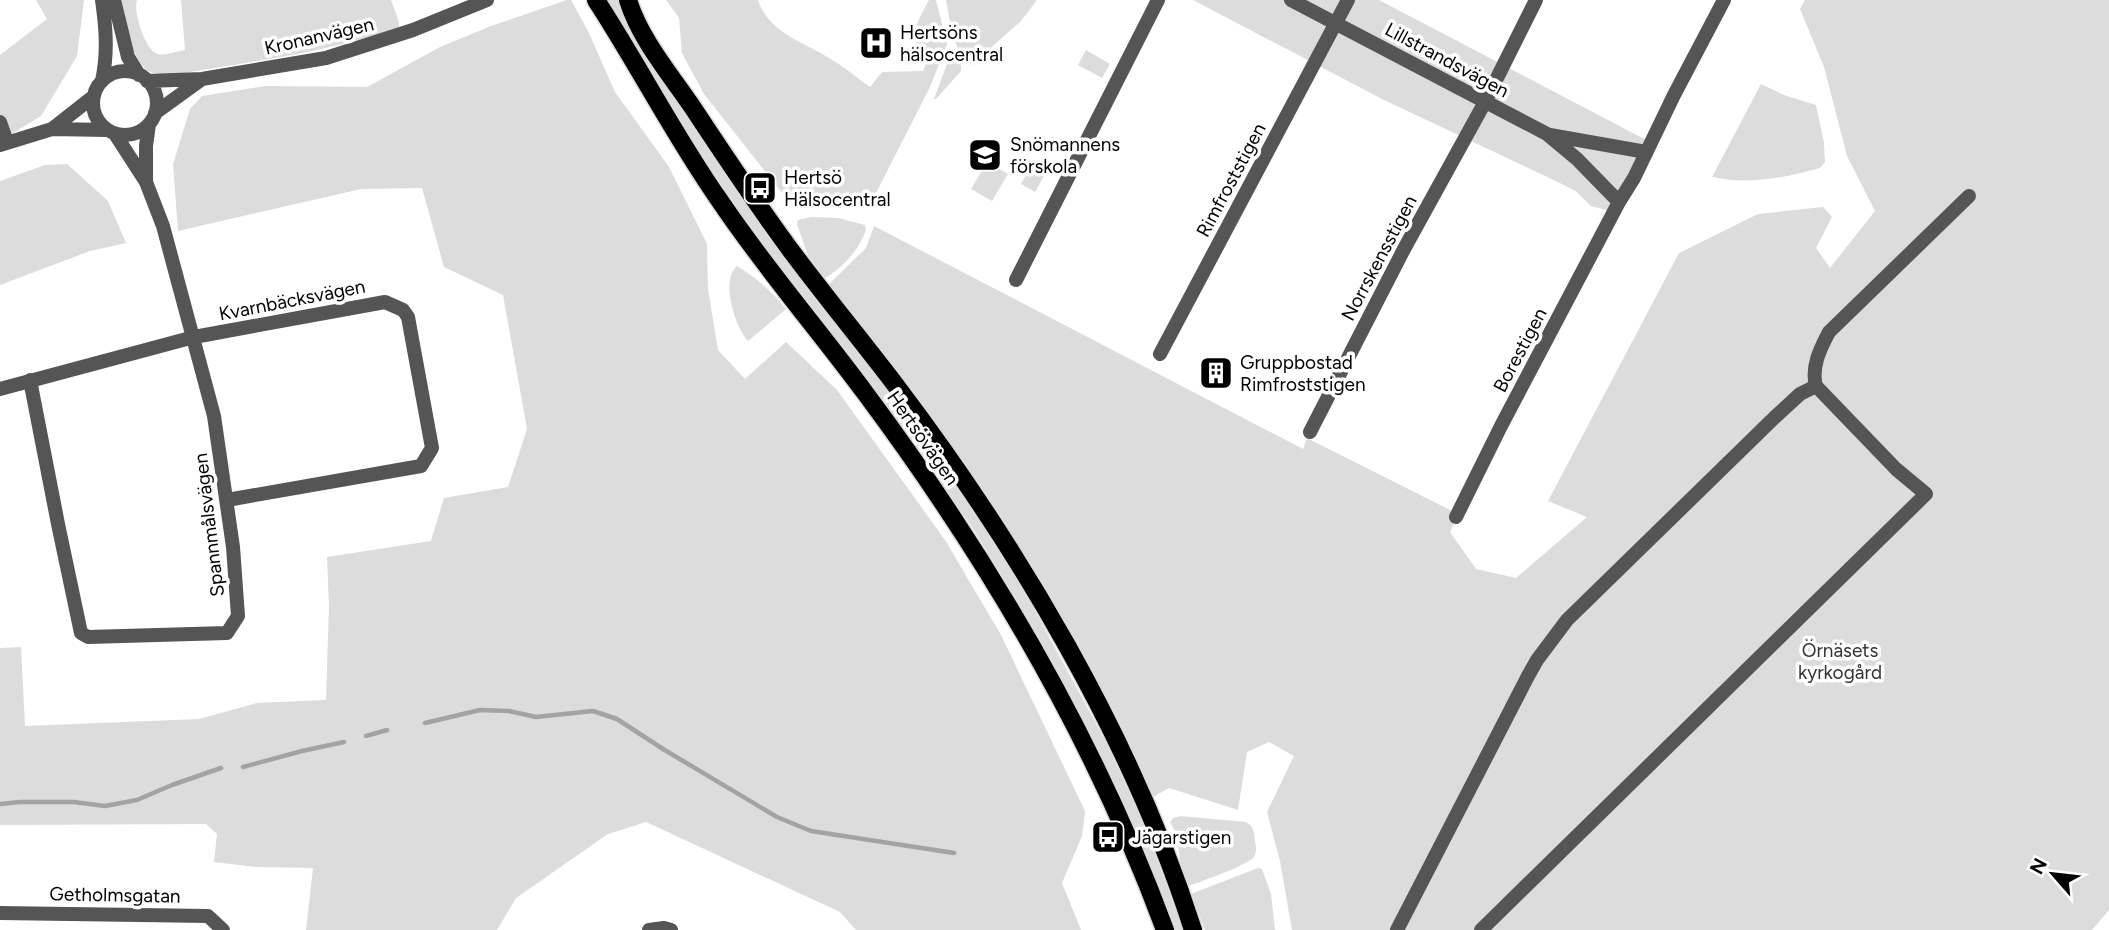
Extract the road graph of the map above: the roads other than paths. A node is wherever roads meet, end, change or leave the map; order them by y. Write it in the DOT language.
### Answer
graph roads {
  1 [pos="102,0"];
  2 [pos="114,0"];
  3 [pos="596,0"];
  4 [pos="628,0"];
  5 [pos="1158,0"];
  6 [pos="1291,0"];
  7 [pos="1348,0"];
  8 [pos="1536,0"];
  9 [pos="1724,0"];
  10 [pos="483,1"];
  11 [pos="1336,23"];
  12 [pos="143,78"];
  13 [pos="202,79"];
  14 [pos="102,81"];
  15 [pos="94,96"];
  16 [pos="1485,102"];
  17 [pos="152,119"];
  18 [pos="0,122"];
  19 [pos="51,129"];
  20 [pos="111,132"];
  21 [pos="1547,134"];
  22 [pos="4,144"];
  23 [pos="1646,152"];
  24 [pos="146,182"];
  25 [pos="1969,196"];
  26 [pos="1619,202"];
  27 [pos="1016,280"];
  28 [pos="194,337"];
  29 [pos="1160,354"];
  30 [pos="30,380"];
  31 [pos="1816,386"];
  32 [pos="0,389"];
  33 [pos="1310,432"];
  34 [pos="227,500"];
  35 [pos="1456,517"];
  36 [pos="0,913"];
  37 [pos="223,930"];
  38 [pos="649,930"];
  39 [pos="671,930"];
  40 [pos="1165,930"];
  41 [pos="1193,930"];
  42 [pos="1397,930"];
  43 [pos="1481,930"];
  1 -- 14 [label="street"];
  2 -- 12 [label="street"];
  3 -- 40 [label="main road, Hertsövägen"];
  4 -- 41 [label="main road, Hertsövägen"];
  5 -- 27 [label="street"];
  6 -- 11 [label="street, Lillstrandsvägen"];
  7 -- 11 [label="street, Rimfroststigen"];
  8 -- 16 [label="street, Norrskensstigen"];
  9 -- 23 [label="street"];
  10 -- 13 [label="street, Kronanvägen"];
  11 -- 16 [label="street, Lillstrandsvägen"];
  11 -- 29 [label="street, Rimfroststigen"];
  12 -- 13 [label="street, Kronanvägen"];
  12 -- 14 [label="street"];
  12 -- 17 [label="street"];
  13 -- 17 [label="street, Kronanvägen"];
  14 -- 15 [label="street"];
  15 -- 19 [label="street"];
  15 -- 20 [label="street"];
  16 -- 21 [label="street, Lillstrandsvägen"];
  16 -- 33 [label="street, Norrskensstigen"];
  17 -- 20 [label="street"];
  17 -- 24 [label="street, Spannmålsvägen"];
  18 -- 22 [label="street"];
  19 -- 20 [label="street"];
  19 -- 22 [label="street"];
  20 -- 24 [label="street, Spannmålsvägen"];
  21 -- 23 [label="street, Lillstrandsvägen"];
  21 -- 26 [label="street, Lillstrandsvägen"];
  23 -- 26 [label="street"];
  24 -- 28 [label="street, Spannmålsvägen"];
  25 -- 31 [label="street"];
  26 -- 35 [label="street, Borestigen"];
  28 -- 30 [label="street, Kvarnbäcksvägen"];
  28 -- 34 [label="street, Spannmålsvägen"];
  28 -- 34 [label="street, Kvarnbäcksvägen"];
  30 -- 32 [label="street, Kvarnbäcksvägen"];
  30 -- 34 [label="street, Spannmålsvägen"];
  31 -- 42 [label="street"];
  31 -- 43 [label="street"];
  36 -- 37 [label="street, Getholmsgatan"];
  38 -- 39 [label="street"];
}
